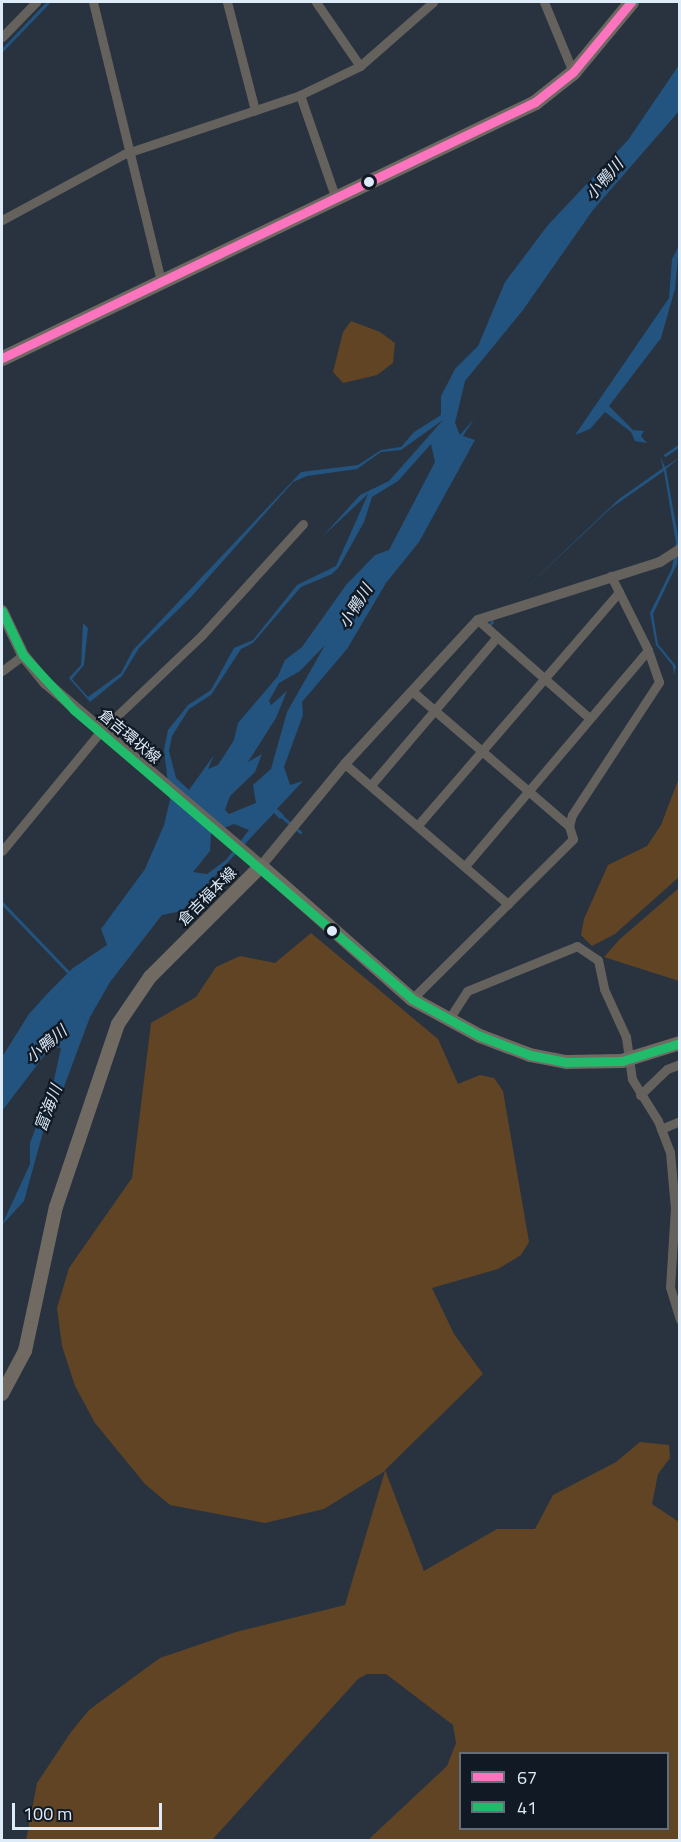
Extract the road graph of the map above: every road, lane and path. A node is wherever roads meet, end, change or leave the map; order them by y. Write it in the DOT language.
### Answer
graph roads {
  1 [pos="36,2"];
  2 [pos="93,2"];
  3 [pos="227,2"];
  4 [pos="316,2"];
  5 [pos="433,2"];
  6 [pos="543,2"];
  7 [pos="631,2"];
  8 [pos="2,37"];
  9 [pos="360,66"];
  10 [pos="573,72"];
  11 [pos="300,95"];
  12 [pos="255,110"];
  13 [pos="131,152"];
  14 [pos="336,199"];
  15 [pos="2,220"];
  16 [pos="161,282"];
  17 [pos="2,358"];
  18 [pos="303,524"];
  19 [pos="680,549"];
  20 [pos="611,576"];
  21 [pos="619,592"];
  22 [pos="2,611"];
  23 [pos="478,620"];
  24 [pos="497,637"];
  25 [pos="648,650"];
  26 [pos="23,656"];
  27 [pos="2,670"];
  28 [pos="544,679"];
  29 [pos="412,691"];
  30 [pos="434,711"];
  31 [pos="588,717"];
  32 [pos="100,731"];
  33 [pos="481,751"];
  34 [pos="345,764"];
  35 [pos="371,785"];
  36 [pos="526,790"];
  37 [pos="418,825"];
  38 [pos="569,826"];
  39 [pos="2,851"];
  40 [pos="261,866"];
  41 [pos="465,866"];
  42 [pos="508,904"];
  43 [pos="412,999"];
  44 [pos="449,1019"];
  45 [pos="680,1043"];
  46 [pos="680,1064"];
  47 [pos="640,1095"];
  48 [pos="680,1121"];
  49 [pos="661,1129"];
  50 [pos="675,1152"];
  51 [pos="680,1320"];
  52 [pos="2,1394"];
  1 -- 8 [label="street"];
  2 -- 13 [label="street"];
  3 -- 12 [label="street"];
  4 -- 9 [label="street"];
  5 -- 9 [label="street"];
  6 -- 10 [label="street"];
  7 -- 10 [label="highway"];
  9 -- 11 [label="street"];
  10 -- 14 [label="highway"];
  11 -- 12 [label="street"];
  11 -- 14 [label="street"];
  12 -- 13 [label="street"];
  13 -- 15 [label="street"];
  13 -- 16 [label="street"];
  14 -- 16 [label="highway"];
  16 -- 17 [label="highway"];
  18 -- 32 [label="street"];
  19 -- 20 [label="street"];
  20 -- 21 [label="street"];
  20 -- 23 [label="street"];
  21 -- 25 [label="street"];
  21 -- 28 [label="street"];
  22 -- 26 [label="main road, 倉吉環状線"];
  23 -- 24 [label="street"];
  23 -- 29 [label="street"];
  24 -- 28 [label="street"];
  24 -- 30 [label="street"];
  25 -- 31 [label="street"];
  25 -- 38 [label="street"];
  26 -- 27 [label="street"];
  26 -- 32 [label="main road, 倉吉環状線"];
  28 -- 31 [label="street"];
  28 -- 33 [label="street"];
  29 -- 30 [label="street"];
  29 -- 34 [label="street"];
  30 -- 33 [label="street"];
  30 -- 35 [label="street"];
  31 -- 36 [label="street"];
  32 -- 39 [label="street"];
  32 -- 40 [label="main road, 倉吉環状線"];
  33 -- 36 [label="street"];
  33 -- 37 [label="street"];
  34 -- 35 [label="street"];
  34 -- 40 [label="street"];
  35 -- 37 [label="street"];
  36 -- 38 [label="street"];
  36 -- 41 [label="street"];
  37 -- 41 [label="street"];
  38 -- 42 [label="street"];
  40 -- 43 [label="main road"];
  40 -- 52 [label="main road, 倉吉福本線"];
  41 -- 42 [label="street"];
  42 -- 43 [label="street"];
  43 -- 44 [label="main road"];
  44 -- 45 [label="main road"];
  44 -- 47 [label="street"];
  46 -- 47 [label="street"];
  47 -- 49 [label="street"];
  48 -- 49 [label="street"];
  49 -- 50 [label="street"];
  50 -- 51 [label="street"];
}
